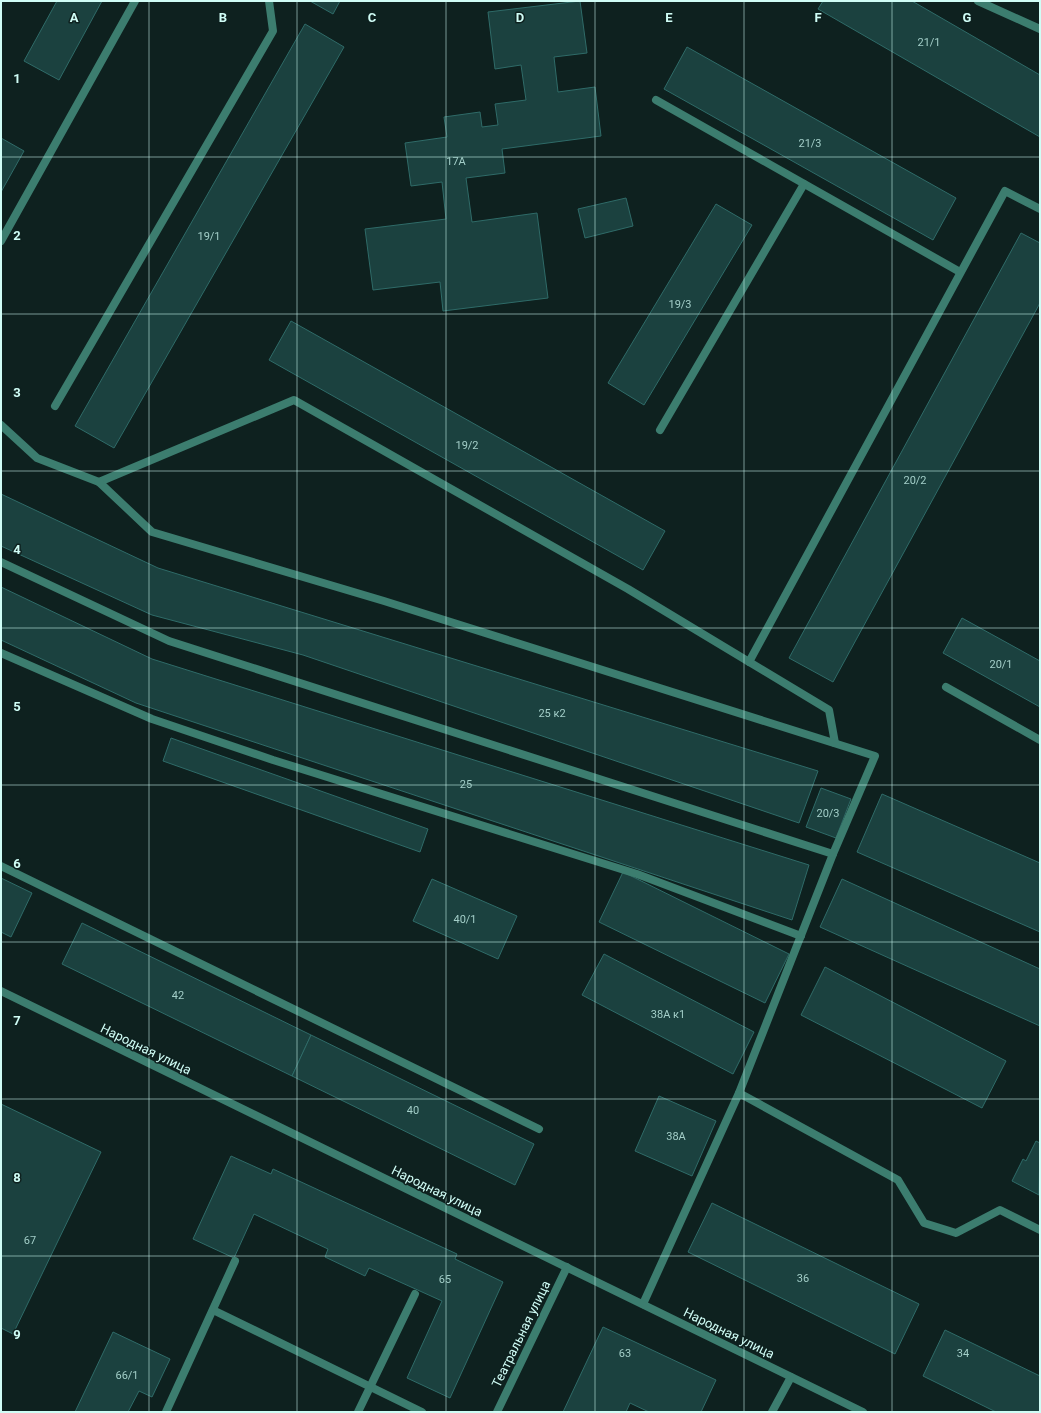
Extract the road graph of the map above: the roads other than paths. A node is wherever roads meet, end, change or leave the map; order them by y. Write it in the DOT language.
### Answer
graph roads {
  1 [pos="135,1"];
  2 [pos="269,1"];
  3 [pos="978,1"];
  4 [pos="1040,29"];
  5 [pos="656,100"];
  6 [pos="804,184"];
  7 [pos="1040,209"];
  8 [pos="1,241"];
  9 [pos="960,272"];
  10 [pos="54,406"];
  11 [pos="1,425"];
  12 [pos="660,430"];
  13 [pos="99,482"];
  14 [pos="1,562"];
  15 [pos="1,653"];
  16 [pos="749,662"];
  17 [pos="946,687"];
  18 [pos="1040,740"];
  19 [pos="836,743"];
  20 [pos="834,854"];
  21 [pos="1,866"];
  22 [pos="801,936"];
  23 [pos="1,991"];
  24 [pos="739,1093"];
  25 [pos="539,1129"];
  26 [pos="1040,1230"];
  27 [pos="235,1261"];
  28 [pos="567,1267"];
  29 [pos="415,1294"];
  30 [pos="643,1304"];
  31 [pos="213,1310"];
  32 [pos="791,1377"];
  33 [pos="370,1387"];
  34 [pos="166,1412"];
  35 [pos="358,1412"];
  36 [pos="422,1412"];
  37 [pos="497,1412"];
  38 [pos="772,1412"];
  39 [pos="863,1412"];
  1 -- 8 [label="street"];
  2 -- 10 [label="street"];
  3 -- 4 [label="street"];
  5 -- 6 [label="street"];
  6 -- 9 [label="street"];
  6 -- 12 [label="street"];
  7 -- 9 [label="street"];
  9 -- 16 [label="street"];
  11 -- 13 [label="street"];
  13 -- 16 [label="street"];
  13 -- 19 [label="street"];
  14 -- 20 [label="street"];
  15 -- 22 [label="street"];
  16 -- 19 [label="street"];
  17 -- 18 [label="street"];
  19 -- 20 [label="street"];
  20 -- 22 [label="street"];
  21 -- 25 [label="street"];
  22 -- 24 [label="street"];
  23 -- 28 [label="street, Народная улица"];
  24 -- 26 [label="street"];
  24 -- 30 [label="street"];
  27 -- 31 [label="street"];
  28 -- 30 [label="street, Народная улица"];
  28 -- 37 [label="street, Театральная улица"];
  29 -- 33 [label="street"];
  30 -- 32 [label="street, Народная улица"];
  31 -- 33 [label="street"];
  31 -- 34 [label="street"];
  32 -- 38 [label="street"];
  32 -- 39 [label="street, Народная улица"];
  33 -- 35 [label="street"];
  33 -- 36 [label="street"];
}
